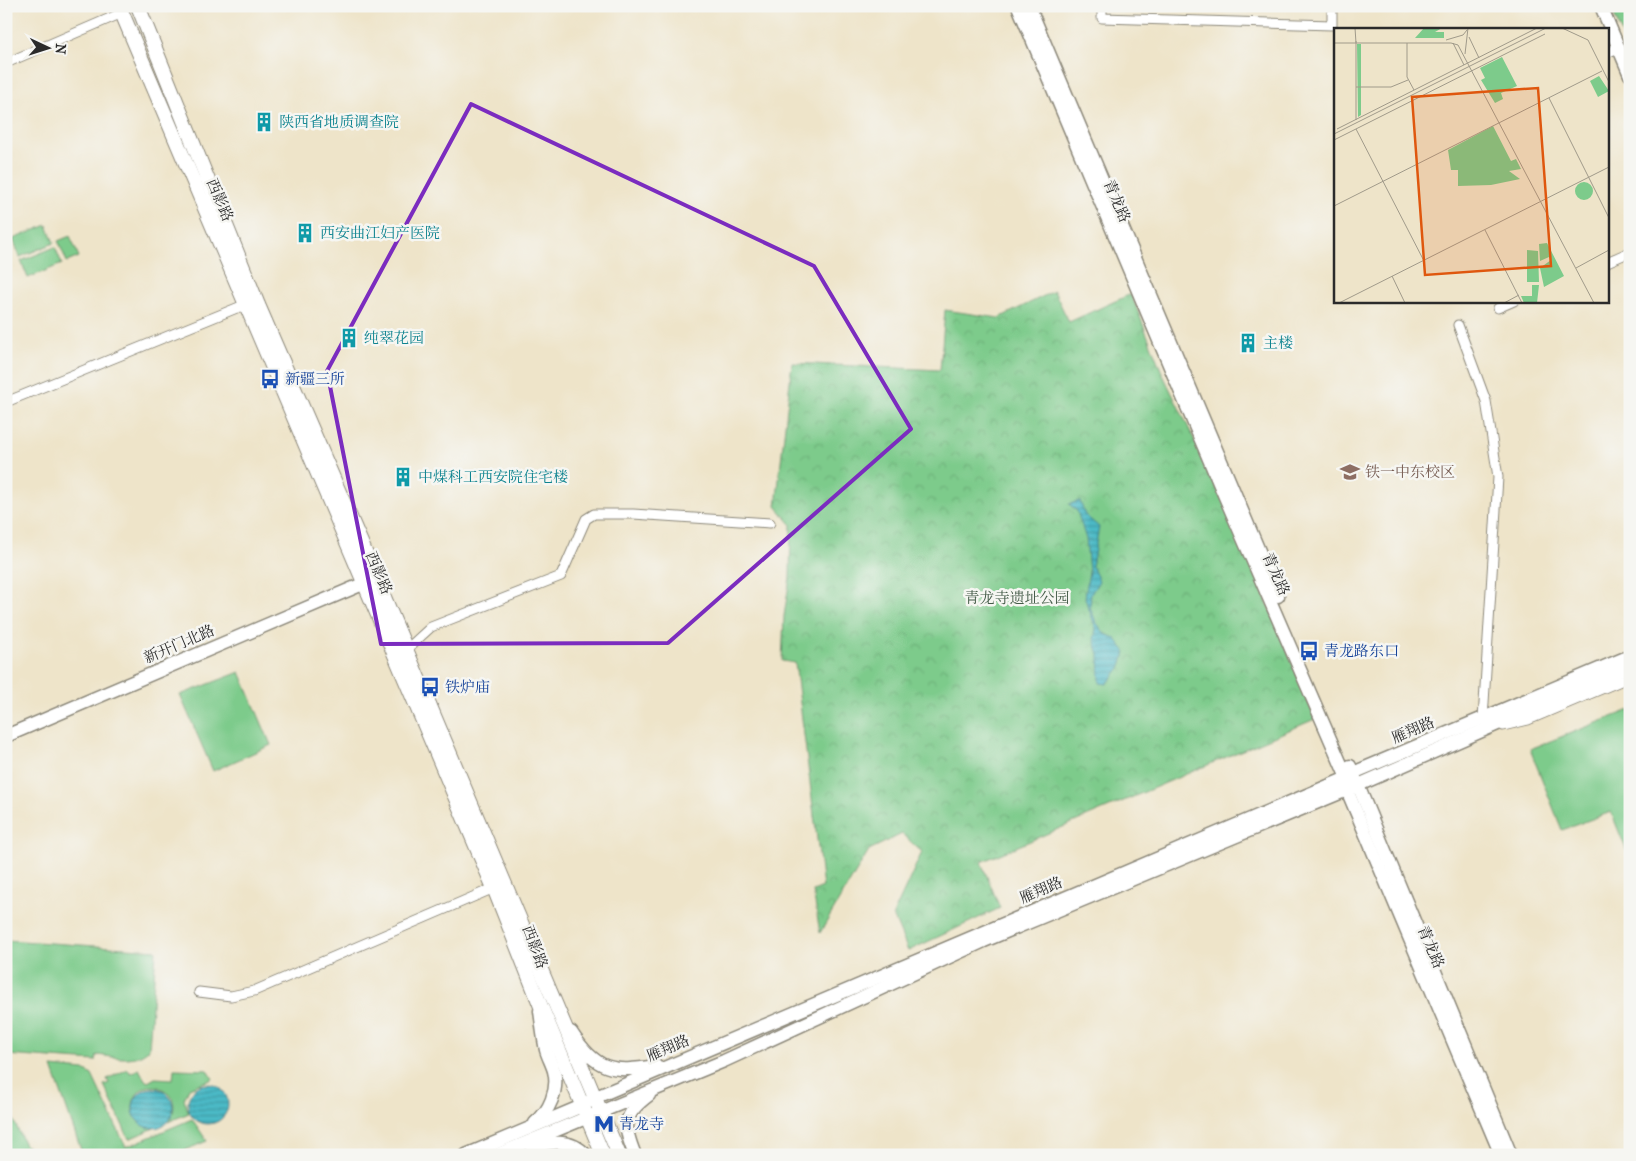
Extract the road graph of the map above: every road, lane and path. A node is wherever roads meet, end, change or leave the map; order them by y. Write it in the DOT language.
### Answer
graph roads {
  1 [pos="138,6"];
  2 [pos="1018,6"];
  3 [pos="1029,6"];
  4 [pos="1102,6"];
  5 [pos="1332,6"];
  6 [pos="1601,6"];
  7 [pos="120,10"];
  8 [pos="1607,28"];
  9 [pos="1608,32"];
  10 [pos="1613,50"];
  11 [pos="6,63"];
  12 [pos="1630,75"];
  13 [pos="1630,252"];
  14 [pos="1608,262"];
  15 [pos="252,302"];
  16 [pos="1512,302"];
  17 [pos="1498,308"];
  18 [pos="1458,325"];
  19 [pos="6,402"];
  20 [pos="770,523"];
  21 [pos="365,583"];
  22 [pos="406,649"];
  23 [pos="1630,656"];
  24 [pos="1630,666"];
  25 [pos="1630,676"];
  26 [pos="1484,724"];
  27 [pos="6,736"];
  28 [pos="1351,781"];
  29 [pos="494,888"];
  30 [pos="199,992"];
  31 [pos="540,1004"];
  32 [pos="564,1020"];
  33 [pos="673,1064"];
  34 [pos="661,1086"];
  35 [pos="596,1097"];
  36 [pos="602,1110"];
  37 [pos="585,1111"];
  38 [pos="526,1129"];
  39 [pos="466,1155"];
  40 [pos="498,1155"];
  41 [pos="586,1155"];
  42 [pos="603,1155"];
  43 [pos="619,1155"];
  44 [pos="635,1155"];
  45 [pos="1501,1155"];
  46 [pos="1511,1155"];
  1 -- 7 [label="street"];
  1 -- 15 [label="main road, 西影路"];
  2 -- 28 [label="street, 青龙路"];
  3 -- 28 [label="street, 青龙路"];
  4 -- 5 [label="street"];
  6 -- 8 [label="street"];
  7 -- 11 [label="street"];
  7 -- 15 [label="main road, 西影路"];
  9 -- 10 [label="street"];
  10 -- 12 [label="street"];
  13 -- 14 [label="street"];
  15 -- 19 [label="street"];
  15 -- 21 [label="main road, 西影路"];
  15 -- 22 [label="main road, 西影路"];
  16 -- 17 [label="street"];
  18 -- 26 [label="street"];
  20 -- 22 [label="street"];
  21 -- 27 [label="street, 新开门北路"];
  21 -- 29 [label="main road, 西影路"];
  22 -- 32 [label="main road, 西影路"];
  23 -- 26 [label="street, 雁翔路"];
  24 -- 26 [label="street, 雁翔路"];
  25 -- 26 [label="street"];
  26 -- 28 [label="street, 雁翔路"];
  28 -- 33 [label="street, 雁翔路"];
  28 -- 34 [label="street, 雁翔路"];
  28 -- 45 [label="street, 青龙路"];
  28 -- 46 [label="street, 青龙路"];
  29 -- 30 [label="street"];
  29 -- 31 [label="main road, 西影路"];
  31 -- 37 [label="main road, 西影路"];
  31 -- 38 [label="street"];
  32 -- 33 [label="street"];
  32 -- 35 [label="main road, 西影路"];
  33 -- 35 [label="street, 雁翔路"];
  34 -- 36 [label="street, 雁翔路"];
  34 -- 44 [label="street"];
  35 -- 36 [label="main road, 西影路"];
  35 -- 37 [label="street, 雁翔路"];
  36 -- 37 [label="street, 雁翔路"];
  36 -- 43 [label="main road, 西影路"];
  37 -- 38 [label="street, 雁翔路"];
  37 -- 40 [label="street, 雁翔路"];
  37 -- 42 [label="main road, 西影路"];
  38 -- 39 [label="street, 雁翔路"];
  40 -- 41 [label="street"];
}
